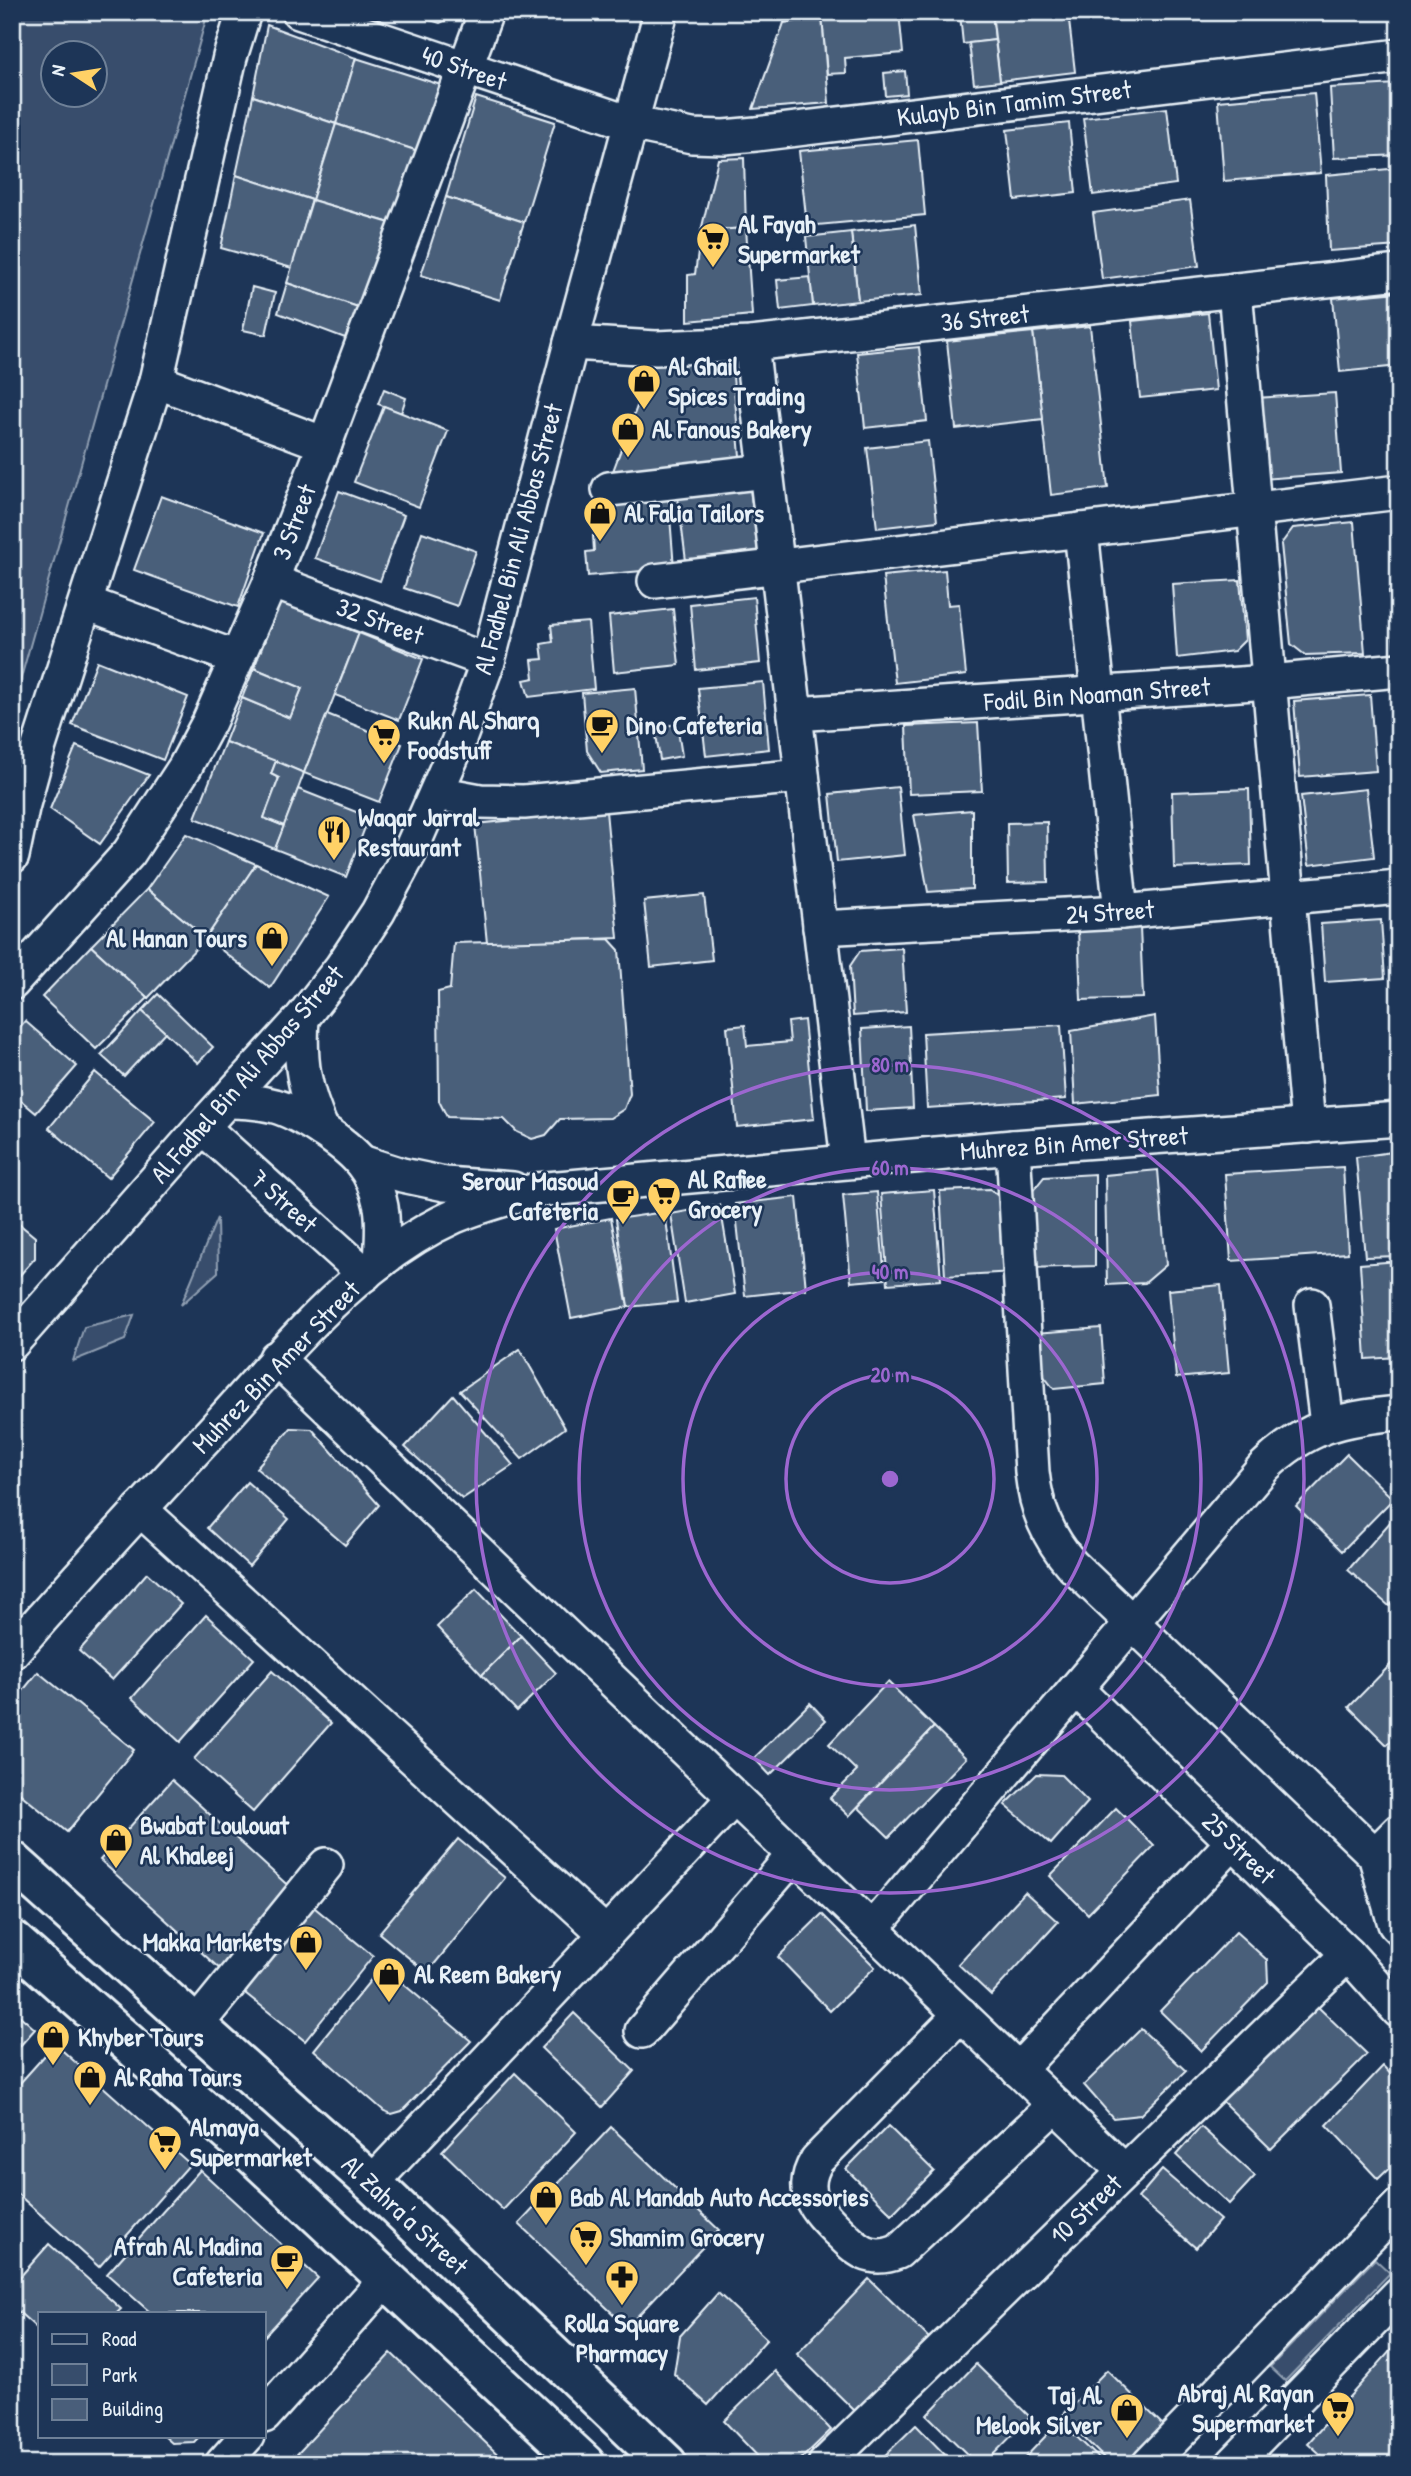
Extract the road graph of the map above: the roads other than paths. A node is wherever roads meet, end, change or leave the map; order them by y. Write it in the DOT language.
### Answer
graph roads {
  1 [pos="244,12"];
  2 [pos="299,12"];
  3 [pos="486,12"];
  4 [pos="661,12"];
  5 [pos="1399,56"];
  6 [pos="466,69"];
  7 [pos="630,123"];
  8 [pos="1399,272"];
  9 [pos="1235,290"];
  10 [pos="570,343"];
  11 [pos="751,344"];
  12 [pos="156,381"];
  13 [pos="325,444"];
  14 [pos="766,471"];
  15 [pos="609,489"];
  16 [pos="1399,492"];
  17 [pos="1254,509"];
  18 [pos="1081,530"];
  19 [pos="778,566"];
  20 [pos="271,581"];
  21 [pos="655,581"];
  22 [pos="86,603"];
  23 [pos="237,658"];
  24 [pos="488,661"];
  25 [pos="1399,670"];
  26 [pos="1269,682"];
  27 [pos="1098,694"];
  28 [pos="795,714"];
  29 [pos="802,776"];
  30 [pos="437,793"];
  31 [pos="12,856"];
  32 [pos="1399,887"];
  33 [pos="1288,898"];
  34 [pos="1121,912"];
  35 [pos="820,928"];
  36 [pos="12,983"];
  37 [pos="302,1018"];
  38 [pos="227,1101"];
  39 [pos="1399,1119"];
  40 [pos="1308,1126"];
  41 [pos="202,1127"];
  42 [pos="322,1130"];
  43 [pos="1013,1147"];
  44 [pos="848,1161"];
  45 [pos="361,1162"];
  46 [pos="536,1190"];
  47 [pos="373,1268"];
  48 [pos="1312,1305"];
  49 [pos="12,1343"];
  50 [pos="276,1358"];
  51 [pos="1399,1413"];
  52 [pos="1327,1424"];
  53 [pos="140,1509"];
  54 [pos="1131,1623"];
  55 [pos="12,1652"];
  56 [pos="1076,1689"];
  57 [pos="734,1798"];
  58 [pos="1399,1831"];
  59 [pos="1233,1842"];
  60 [pos="794,1855"];
  61 [pos="1375,1855"];
  62 [pos="12,1861"];
  63 [pos="326,1865"];
  64 [pos="1399,1928"];
  65 [pos="872,1929"];
  66 [pos="606,1934"];
  67 [pos="12,1940"];
  68 [pos="1348,1954"];
  69 [pos="1399,2011"];
  70 [pos="961,2014"];
  71 [pos="197,2024"];
  72 [pos="642,2031"];
  73 [pos="1018,2070"];
  74 [pos="1055,2105"];
  75 [pos="1125,2171"];
  76 [pos="372,2183"];
  77 [pos="1399,2206"];
  78 [pos="387,2278"];
  79 [pos="1399,2294"];
  80 [pos="1210,2401"];
  81 [pos="266,2414"];
  82 [pos="245,2438"];
  83 [pos="1244,2460"];
  84 [pos="222,2464"];
  85 [pos="585,2464"];
  86 [pos="667,2464"];
  87 [pos="825,2464"];
  88 [pos="1149,2464"];
  89 [pos="1178,2464"];
  1 -- 12 [label="street"];
  2 -- 6 [label="street, 40 Street"];
  3 -- 6 [label="street, 3 Street"];
  4 -- 7 [label="street, Al Fadhel Bin Ali Abbas Street"];
  5 -- 7 [label="street, Kulayb Bin Tamim Street"];
  6 -- 7 [label="street, 40 Street"];
  6 -- 13 [label="street, 3 Street"];
  7 -- 10 [label="street, Al Fadhel Bin Ali Abbas Street"];
  8 -- 9 [label="street, 36 Street"];
  9 -- 11 [label="street, 36 Street"];
  9 -- 17 [label="street"];
  10 -- 11 [label="street, 36 Street"];
  10 -- 24 [label="street, Al Fadhel Bin Ali Abbas Street"];
  11 -- 14 [label="street"];
  12 -- 13 [label="street"];
  12 -- 22 [label="street"];
  13 -- 20 [label="street, 3 Street"];
  14 -- 15 [label="street"];
  14 -- 19 [label="street"];
  16 -- 17 [label="street"];
  17 -- 18 [label="street"];
  17 -- 26 [label="street"];
  18 -- 19 [label="street"];
  18 -- 27 [label="street"];
  19 -- 21 [label="street"];
  19 -- 28 [label="street"];
  20 -- 23 [label="street, 3 Street"];
  20 -- 24 [label="street, 32 Street"];
  22 -- 23 [label="street"];
  22 -- 31 [label="street"];
  23 -- 36 [label="street, 3 Street"];
  24 -- 30 [label="street, Al Fadhel Bin Ali Abbas Street"];
  25 -- 26 [label="street, Fodil Bin Noaman Street"];
  26 -- 27 [label="street, Fodil Bin Noaman Street"];
  26 -- 33 [label="street"];
  27 -- 28 [label="street, Fodil Bin Noaman Street"];
  27 -- 34 [label="street"];
  28 -- 29 [label="street"];
  29 -- 30 [label="street"];
  29 -- 35 [label="street"];
  30 -- 37 [label="street, Al Fadhel Bin Ali Abbas Street"];
  32 -- 33 [label="street, 24 Street"];
  33 -- 34 [label="street, 24 Street"];
  33 -- 40 [label="street"];
  34 -- 35 [label="street, 24 Street"];
  35 -- 44 [label="street"];
  37 -- 38 [label="street, Al Fadhel Bin Ali Abbas Street"];
  37 -- 42 [label="street"];
  38 -- 41 [label="street, Al Fadhel Bin Ali Abbas Street"];
  38 -- 42 [label="street"];
  39 -- 40 [label="street, Muhrez Bin Amer Street"];
  40 -- 43 [label="street, Muhrez Bin Amer Street"];
  41 -- 47 [label="street, 7 Street"];
  41 -- 49 [label="street, Al Fadhel Bin Ali Abbas Street"];
  42 -- 45 [label="street"];
  43 -- 44 [label="street, Muhrez Bin Amer Street"];
  43 -- 54 [label="street"];
  44 -- 46 [label="street, Muhrez Bin Amer Street"];
  45 -- 46 [label="street"];
  45 -- 47 [label="street"];
  46 -- 47 [label="street, Muhrez Bin Amer Street"];
  47 -- 50 [label="street, Muhrez Bin Amer Street"];
  48 -- 52 [label="street"];
  50 -- 53 [label="street, Muhrez Bin Amer Street"];
  50 -- 57 [label="street"];
  51 -- 52 [label="street"];
  52 -- 54 [label="street"];
  53 -- 55 [label="street, Muhrez Bin Amer Street"];
  53 -- 66 [label="street"];
  54 -- 56 [label="street"];
  54 -- 61 [label="street"];
  56 -- 59 [label="street, 25 Street"];
  56 -- 65 [label="street"];
  57 -- 60 [label="street"];
  57 -- 66 [label="street"];
  58 -- 61 [label="street"];
  59 -- 68 [label="street, 25 Street"];
  59 -- 73 [label="street"];
  60 -- 65 [label="street"];
  60 -- 72 [label="street"];
  61 -- 64 [label="street"];
  62 -- 71 [label="main road, Al Zahra'a Street"];
  63 -- 71 [label="street"];
  65 -- 70 [label="street"];
  66 -- 76 [label="street"];
  67 -- 78 [label="main road"];
  68 -- 69 [label="street, 25 Street"];
  68 -- 75 [label="street, 10 Street"];
  70 -- 73 [label="street"];
  70 -- 74 [label="street"];
  71 -- 76 [label="main road, Al Zahra'a Street"];
  73 -- 74 [label="street"];
  74 -- 75 [label="street"];
  75 -- 87 [label="street, 10 Street"];
  76 -- 86 [label="main road, Al Zahra'a Street"];
  77 -- 80 [label="street"];
  78 -- 81 [label="street"];
  78 -- 85 [label="main road"];
  79 -- 83 [label="street"];
  80 -- 88 [label="street"];
  80 -- 89 [label="street"];
  82 -- 84 [label="street"];
}
